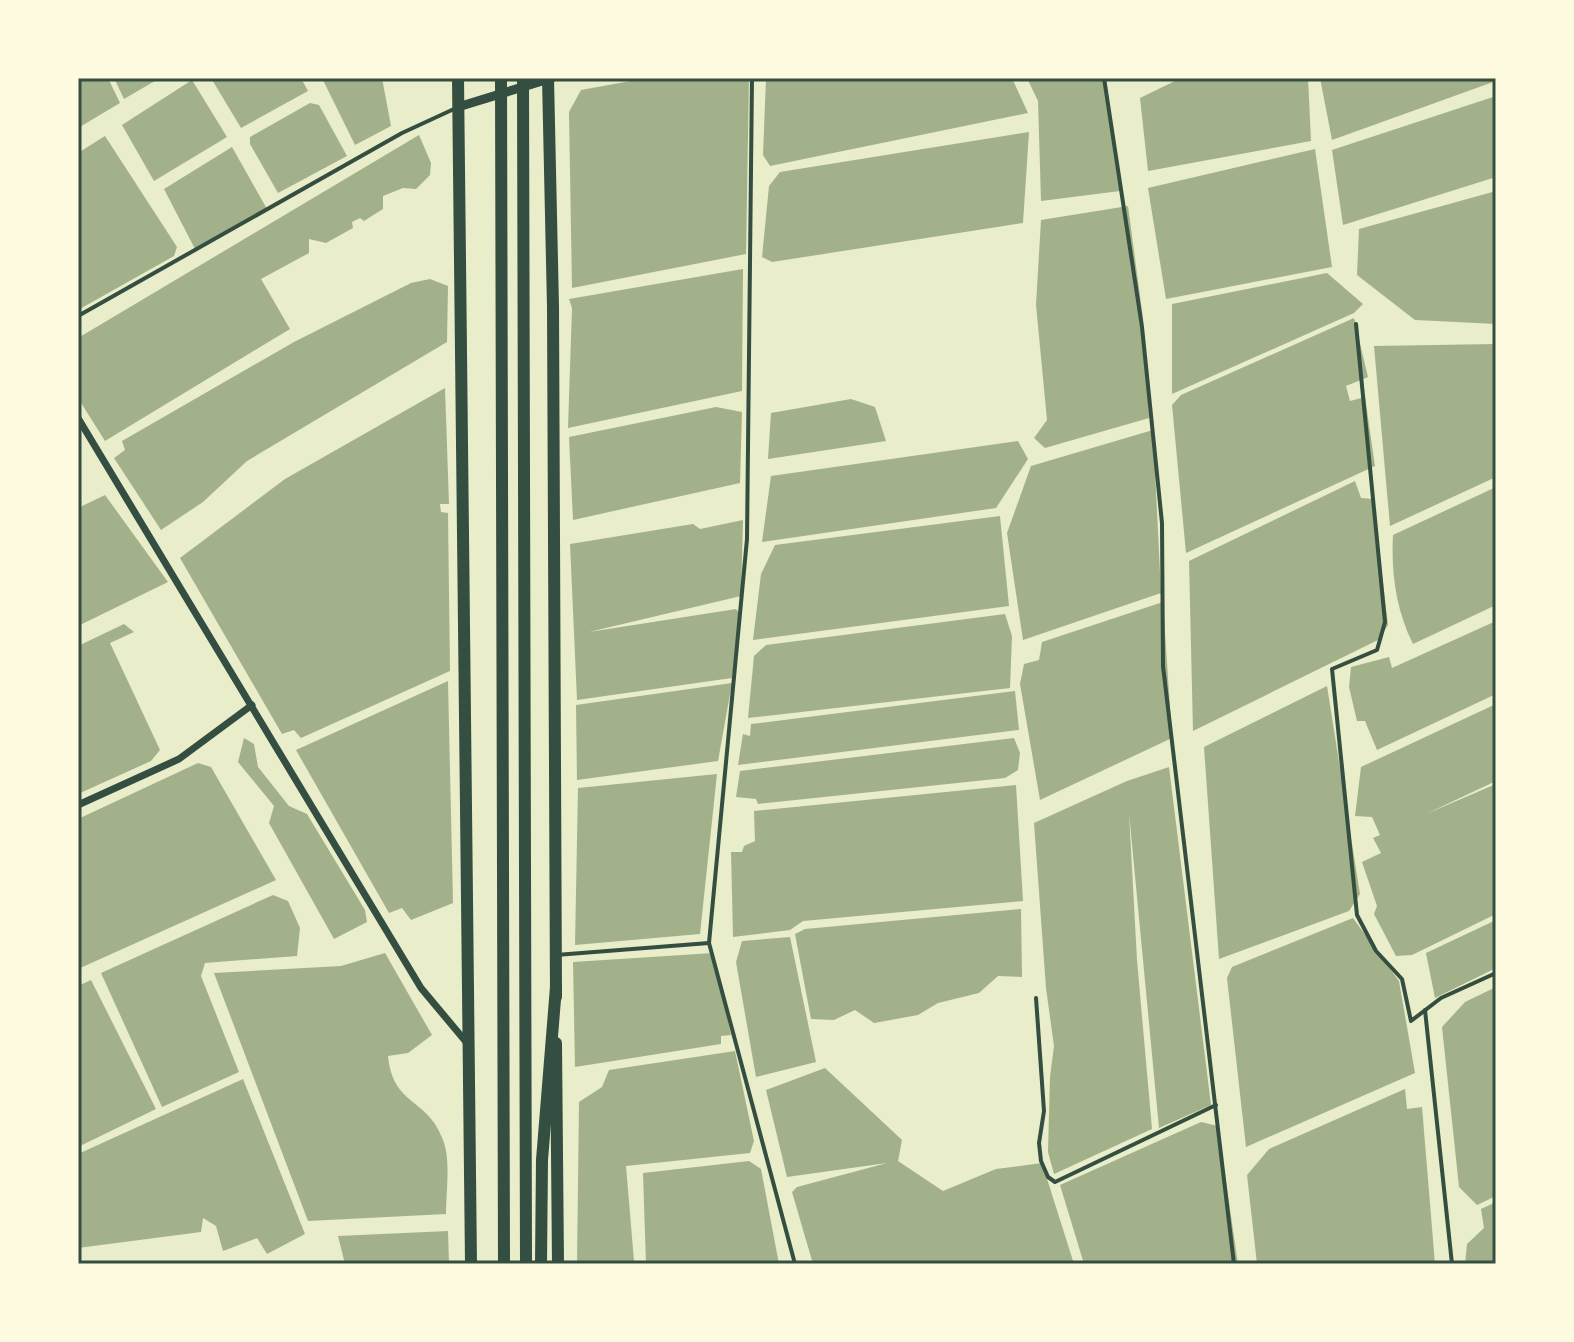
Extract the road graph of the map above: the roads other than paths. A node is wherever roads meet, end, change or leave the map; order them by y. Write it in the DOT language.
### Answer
graph roads {
  1 [pos="458,78"];
  2 [pos="501,78"];
  3 [pos="523,78"];
  4 [pos="752,78"];
  5 [pos="1104,78"];
  6 [pos="549,79"];
  7 [pos="458,107"];
  8 [pos="78,316"];
  9 [pos="1356,324"];
  10 [pos="78,418"];
  11 [pos="252,705"];
  12 [pos="78,805"];
  13 [pos="709,943"];
  14 [pos="555,955"];
  15 [pos="1496,973"];
  16 [pos="556,987"];
  17 [pos="1036,998"];
  18 [pos="1425,1010"];
  19 [pos="469,1045"];
  20 [pos="1216,1105"];
  21 [pos="471,1264"];
  22 [pos="504,1264"];
  23 [pos="526,1264"];
  24 [pos="541,1264"];
  25 [pos="558,1264"];
  26 [pos="795,1264"];
  27 [pos="1234,1264"];
  28 [pos="1452,1264"];
  1 -- 7 [label="main road"];
  2 -- 22 [label="main road"];
  3 -- 23 [label="main road"];
  4 -- 13 [label="lane"];
  5 -- 20 [label="lane"];
  6 -- 7 [label="street"];
  6 -- 14 [label="main road"];
  7 -- 8 [label="lane"];
  7 -- 19 [label="main road"];
  9 -- 18 [label="lane"];
  10 -- 11 [label="street"];
  11 -- 12 [label="street"];
  11 -- 19 [label="street"];
  13 -- 14 [label="lane"];
  13 -- 26 [label="lane"];
  14 -- 16 [label="main road"];
  15 -- 18 [label="lane"];
  16 -- 24 [label="main road"];
  16 -- 25 [label="main road"];
  17 -- 20 [label="lane"];
  18 -- 28 [label="lane"];
  19 -- 21 [label="main road"];
  20 -- 27 [label="lane"];
}
